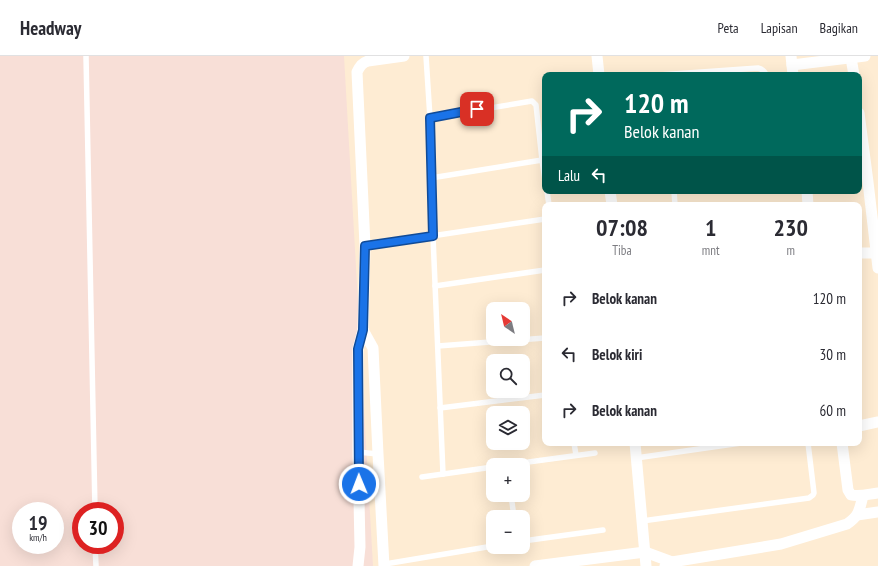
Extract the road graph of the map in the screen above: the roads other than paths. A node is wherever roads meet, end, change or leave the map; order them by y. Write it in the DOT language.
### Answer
graph roads {
  1 [pos="86,56"];
  2 [pos="404,56"];
  3 [pos="426,56"];
  4 [pos="597,56"];
  5 [pos="865,56"];
  6 [pos="852,58"];
  7 [pos="360,59"];
  8 [pos="792,65"];
  9 [pos="599,72"];
  10 [pos="703,72"];
  11 [pos="765,72"];
  12 [pos="854,72"];
  13 [pos="430,118"];
  14 [pos="862,128"];
  15 [pos="542,160"];
  16 [pos="432,178"];
  17 [pos="873,181"];
  18 [pos="542,219"];
  19 [pos="433,236"];
  20 [pos="365,246"];
  21 [pos="862,253"];
  22 [pos="876,253"];
  23 [pos="878,268"];
  24 [pos="542,270"];
  25 [pos="435,286"];
  26 [pos="363,330"];
  27 [pos="542,338"];
  28 [pos="438,346"];
  29 [pos="542,395"];
  30 [pos="440,408"];
  31 [pos="878,422"];
  32 [pos="862,425"];
  33 [pos="574,446"];
  34 [pos="635,446"];
  35 [pos="699,446"];
  36 [pos="808,446"];
  37 [pos="842,446"];
  38 [pos="358,452"];
  39 [pos="594,453"];
  40 [pos="378,454"];
  41 [pos="576,455"];
  42 [pos="636,458"];
  43 [pos="530,462"];
  44 [pos="486,468"];
  45 [pos="443,474"];
  46 [pos="422,477"];
  47 [pos="878,493"];
  48 [pos="863,496"];
  49 [pos="95,502"];
  50 [pos="878,512"];
  51 [pos="858,515"];
  52 [pos="642,521"];
  53 [pos="603,530"];
  54 [pos="530,540"];
  55 [pos="486,547"];
  56 [pos="645,552"];
  57 [pos="95,554"];
  58 [pos="669,564"];
  59 [pos="384,565"];
  60 [pos="96,566"];
  61 [pos="358,566"];
  62 [pos="535,566"];
  63 [pos="646,566"];
  1 -- 49 [label="lane"];
  2 -- 7 [label="street"];
  3 -- 13 [label="lane"];
  4 -- 9 [label="street"];
  5 -- 6 [label="street"];
  6 -- 8 [label="street"];
  6 -- 12 [label="street"];
  7 -- 20 [label="street"];
  10 -- 11 [label="lane"];
  13 -- 15 [label="lane"];
  13 -- 16 [label="lane"];
  14 -- 17 [label="street"];
  15 -- 16 [label="lane"];
  16 -- 19 [label="lane"];
  17 -- 22 [label="street"];
  18 -- 19 [label="lane"];
  19 -- 20 [label="lane"];
  19 -- 25 [label="lane"];
  20 -- 26 [label="street"];
  21 -- 22 [label="street"];
  22 -- 23 [label="street"];
  24 -- 25 [label="lane"];
  25 -- 28 [label="lane"];
  26 -- 38 [label="street"];
  26 -- 40 [label="street"];
  27 -- 28 [label="lane"];
  28 -- 30 [label="lane"];
  29 -- 30 [label="lane"];
  30 -- 45 [label="lane"];
  31 -- 32 [label="street"];
  33 -- 41 [label="lane"];
  34 -- 42 [label="street"];
  35 -- 42 [label="lane"];
  36 -- 52 [label="lane"];
  37 -- 48 [label="street"];
  38 -- 40 [label="lane"];
  38 -- 61 [label="street"];
  39 -- 41 [label="lane"];
  40 -- 59 [label="street"];
  41 -- 43 [label="lane"];
  42 -- 52 [label="street"];
  44 -- 45 [label="lane"];
  45 -- 46 [label="lane"];
  47 -- 48 [label="street"];
  48 -- 51 [label="street"];
  50 -- 51 [label="street"];
  51 -- 58 [label="street"];
  52 -- 56 [label="street"];
  53 -- 54 [label="lane"];
  55 -- 59 [label="lane"];
  56 -- 58 [label="street"];
  56 -- 62 [label="street"];
  56 -- 63 [label="street"];
  57 -- 60 [label="lane"];
}
